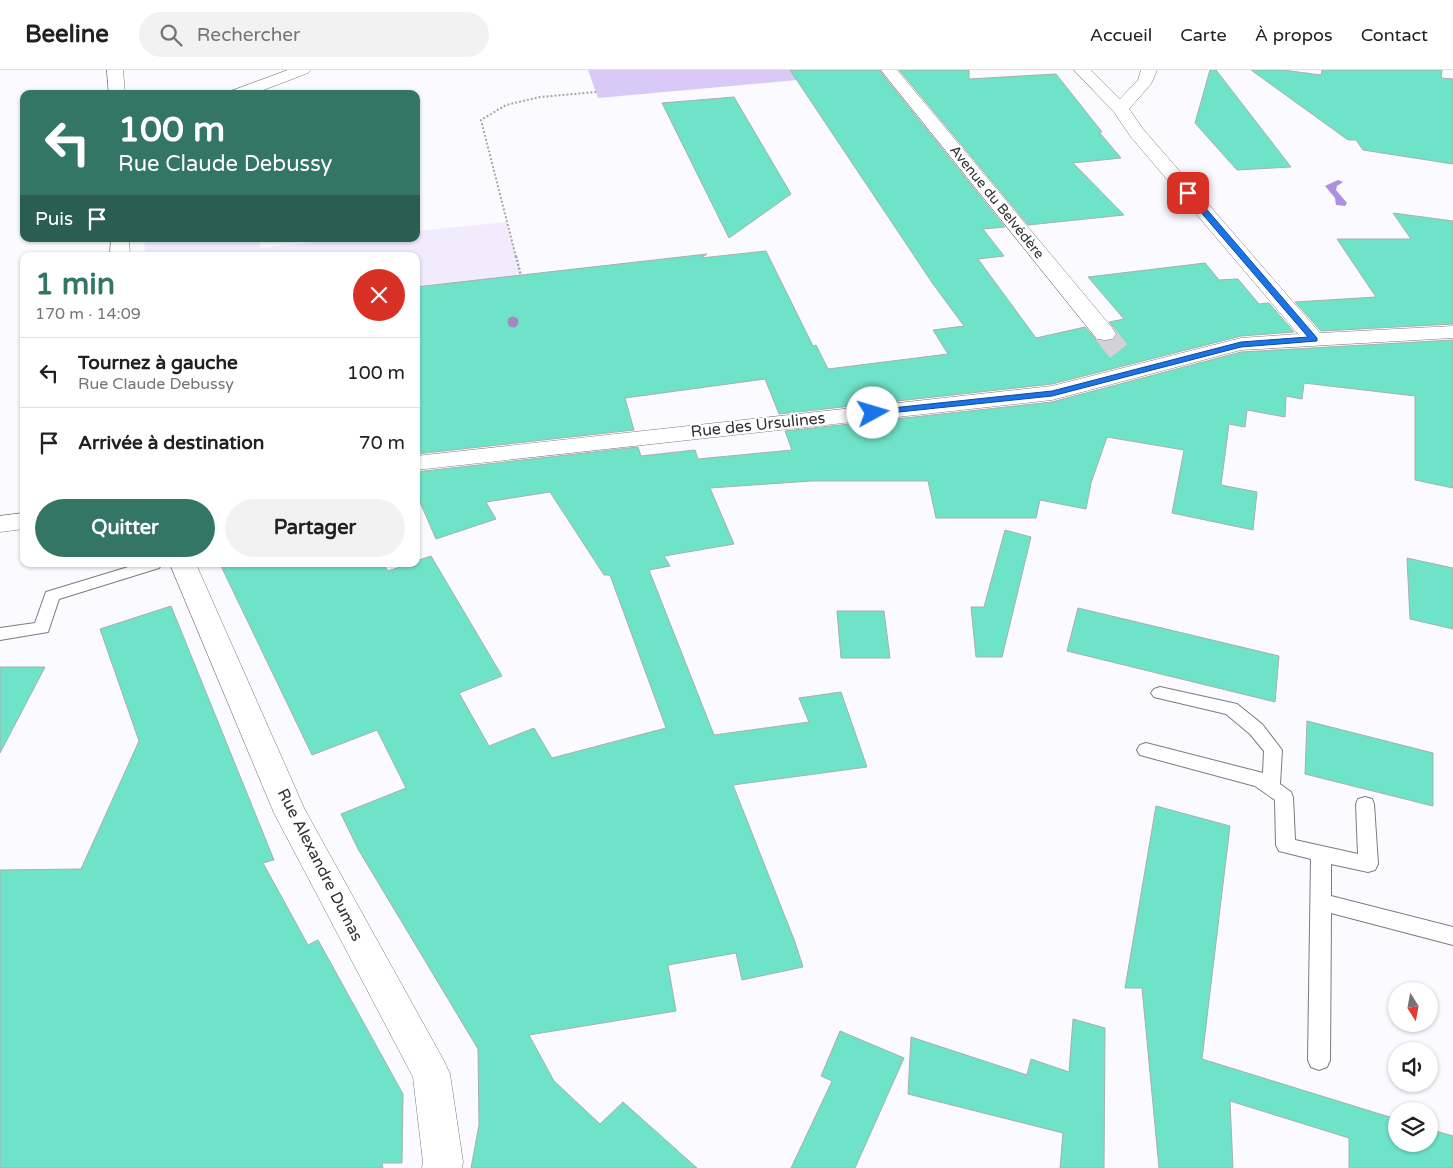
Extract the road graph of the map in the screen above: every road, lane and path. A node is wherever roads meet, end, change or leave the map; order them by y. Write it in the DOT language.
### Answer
graph roads {
  1 [pos="115,70"];
  2 [pos="303,70"];
  3 [pos="889,70"];
  4 [pos="1082,70"];
  5 [pos="1149,70"];
  6 [pos="117,90"];
  7 [pos="248,90"];
  8 [pos="596,92"];
  9 [pos="1120,109"];
  10 [pos="521,276"];
  11 [pos="1453,332"];
  12 [pos="1104,334"];
  13 [pos="1314,340"];
  14 [pos="420,462"];
  15 [pos="20,522"];
  16 [pos="0,524"];
  17 [pos="144,567"];
  18 [pos="183,567"];
  19 [pos="0,634"];
  20 [pos="1160,693"];
  21 [pos="1146,750"];
  22 [pos="1271,787"];
  23 [pos="1366,804"];
  24 [pos="1322,854"];
  25 [pos="1321,902"];
  26 [pos="1453,936"];
  27 [pos="1319,1060"];
  28 [pos="442,1168"];
  1 -- 6 [label="street"];
  2 -- 7 [label="street"];
  3 -- 12 [label="street, Avenue du Belvédère"];
  4 -- 9 [label="street"];
  5 -- 9 [label="street"];
  8 -- 10 [label="path"];
  9 -- 13 [label="street"];
  11 -- 13 [label="street, Rue des Ursulines"];
  13 -- 14 [label="street, Rue des Ursulines"];
  15 -- 16 [label="street"];
  17 -- 19 [label="lane"];
  18 -- 28 [label="street, Rue Alexandre Dumas"];
  20 -- 22 [label="lane"];
  21 -- 22 [label="lane"];
  22 -- 24 [label="lane"];
  23 -- 24 [label="lane"];
  24 -- 25 [label="lane"];
  25 -- 26 [label="lane"];
  25 -- 27 [label="lane"];
}
